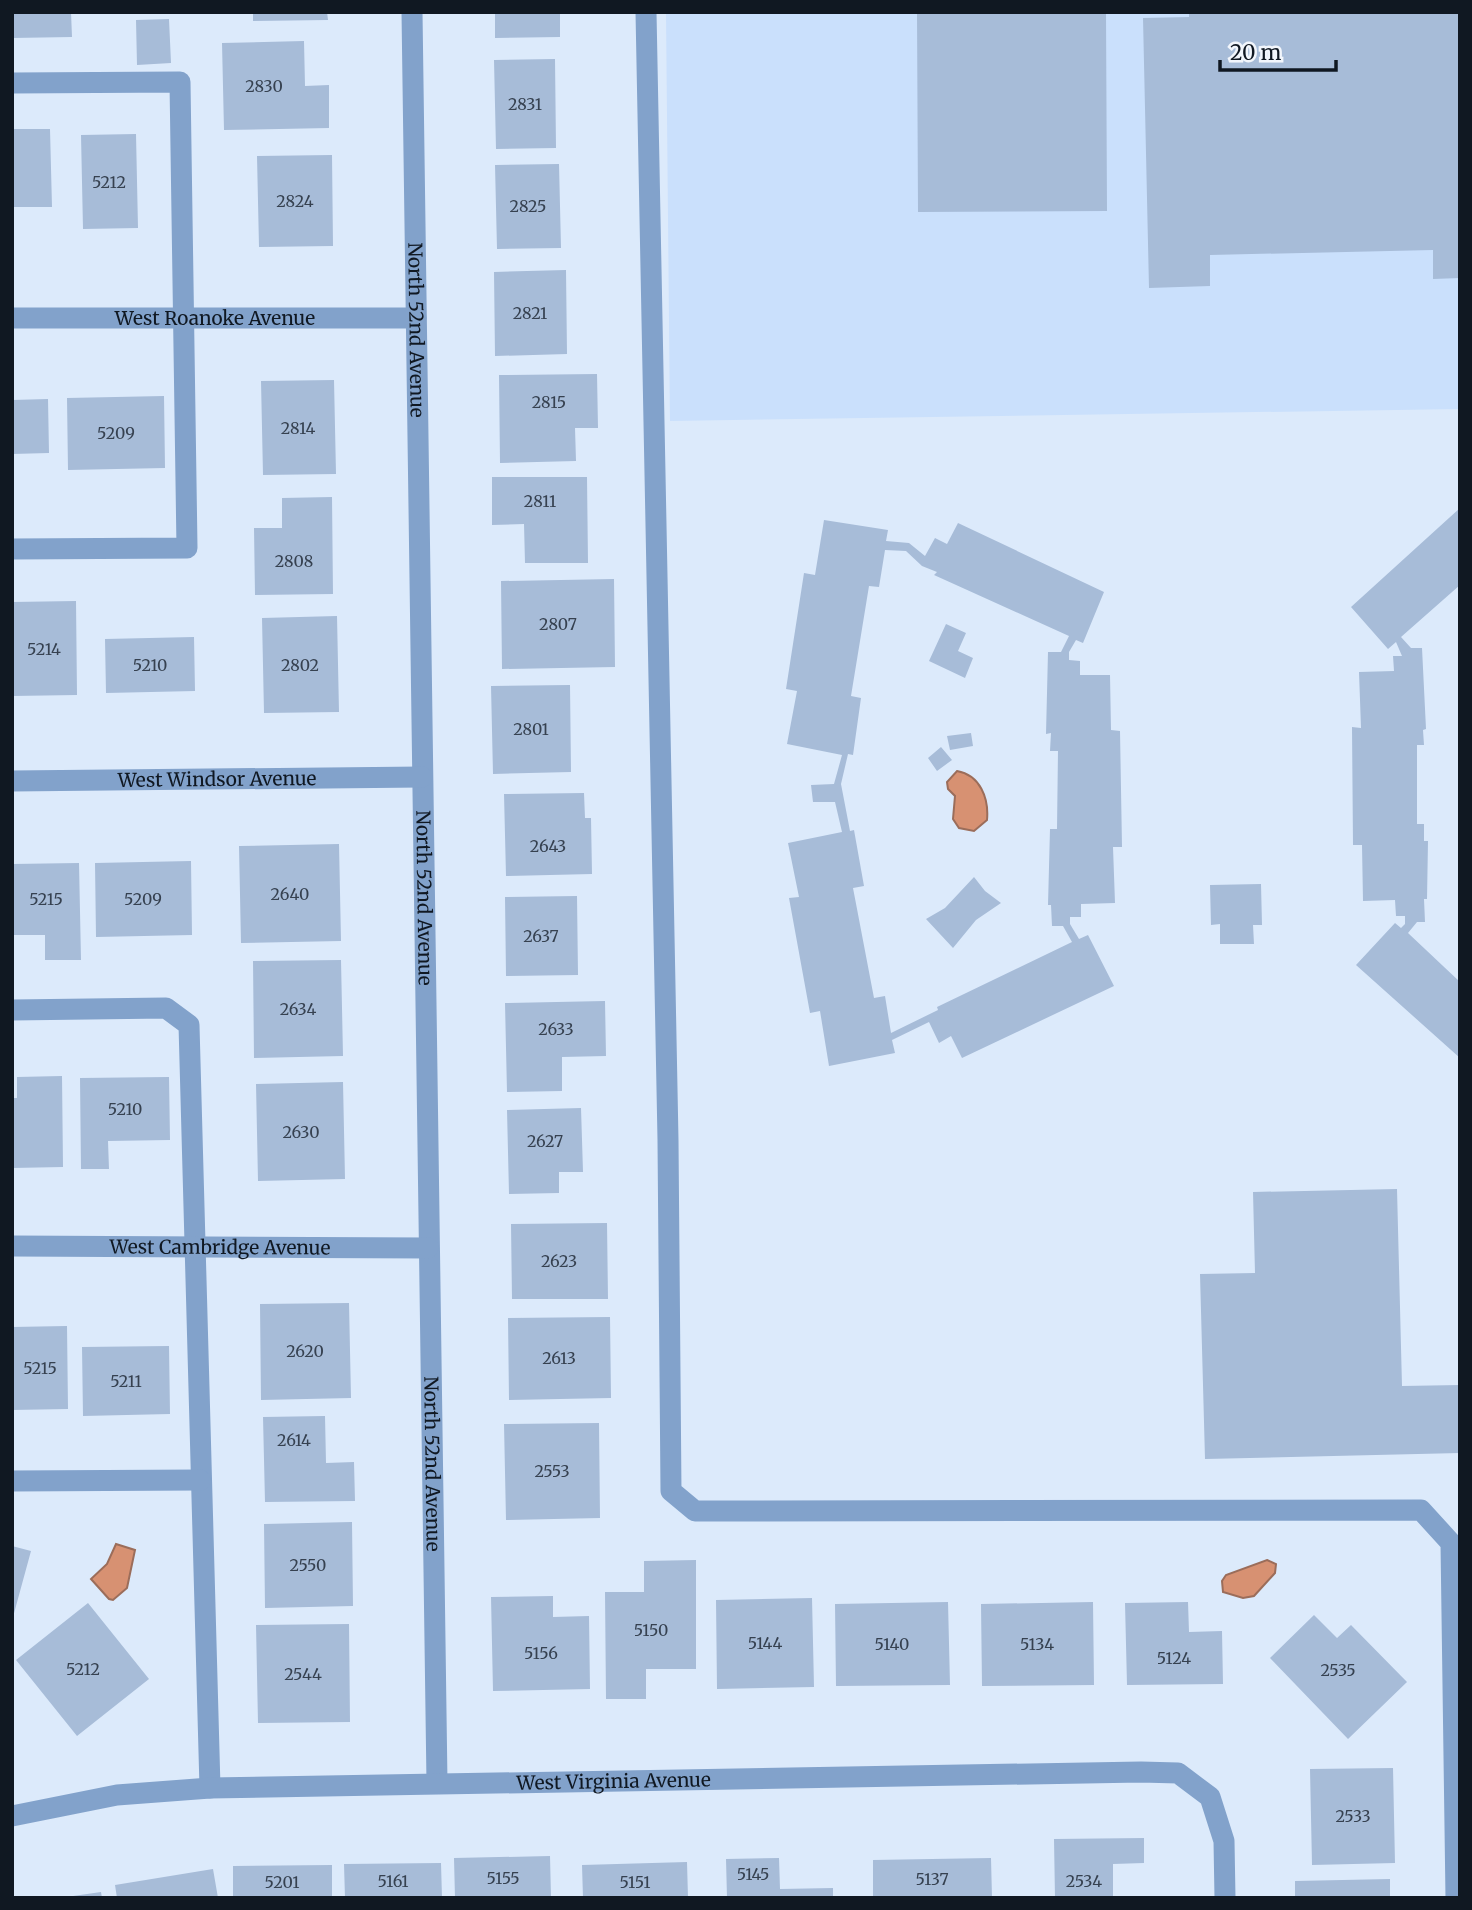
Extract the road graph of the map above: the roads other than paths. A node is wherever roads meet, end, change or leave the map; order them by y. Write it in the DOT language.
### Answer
graph roads {
  1 [pos="412,12"];
  2 [pos="646,12"];
  3 [pos="12,83"];
  4 [pos="186,317"];
  5 [pos="12,318"];
  6 [pos="416,318"];
  7 [pos="12,549"];
  8 [pos="422,777"];
  9 [pos="12,781"];
  10 [pos="12,1010"];
  11 [pos="196,1245"];
  12 [pos="12,1246"];
  13 [pos="428,1248"];
  14 [pos="201,1480"];
  15 [pos="12,1481"];
  16 [pos="437,1783"];
  17 [pos="210,1788"];
  18 [pos="12,1816"];
  19 [pos="1226,1898"];
  20 [pos="1456,1898"];
  1 -- 6 [label="street, North 52nd Avenue"];
  2 -- 20 [label="street"];
  3 -- 4 [label="street"];
  4 -- 5 [label="street, West Roanoke Avenue"];
  4 -- 6 [label="street, West Roanoke Avenue"];
  4 -- 7 [label="street"];
  6 -- 8 [label="street, North 52nd Avenue"];
  8 -- 9 [label="street, West Windsor Avenue"];
  8 -- 13 [label="street, North 52nd Avenue"];
  10 -- 11 [label="street"];
  11 -- 12 [label="street, West Cambridge Avenue"];
  11 -- 13 [label="street, West Cambridge Avenue"];
  11 -- 14 [label="street"];
  13 -- 16 [label="street, North 52nd Avenue"];
  14 -- 15 [label="street"];
  14 -- 17 [label="street"];
  16 -- 17 [label="street, West Virginia Avenue"];
  16 -- 19 [label="street, West Virginia Avenue"];
  17 -- 18 [label="street, West Virginia Avenue"];
}
